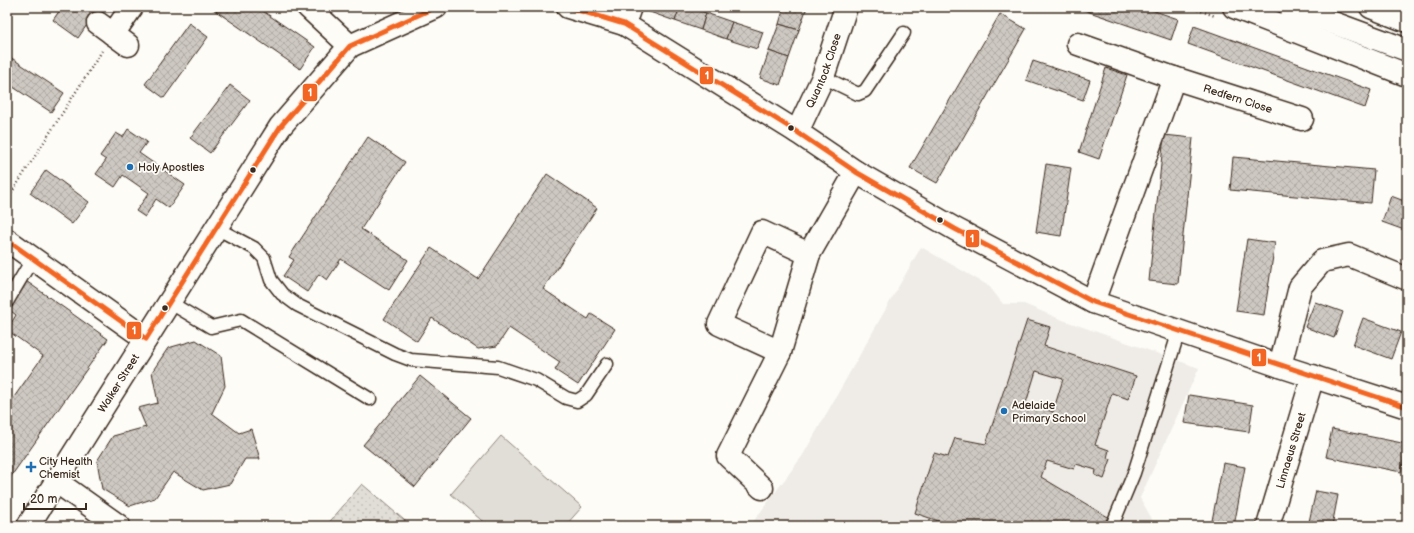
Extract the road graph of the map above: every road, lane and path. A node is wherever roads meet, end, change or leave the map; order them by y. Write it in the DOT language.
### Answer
graph roads {
  1 [pos="132,7"];
  2 [pos="308,7"];
  3 [pos="436,7"];
  4 [pos="568,7"];
  5 [pos="846,7"];
  6 [pos="1234,7"];
  7 [pos="1290,7"];
  8 [pos="1372,7"];
  9 [pos="627,16"];
  10 [pos="1402,19"];
  11 [pos="904,33"];
  12 [pos="113,34"];
  13 [pos="1078,44"];
  14 [pos="350,46"];
  15 [pos="1407,50"];
  16 [pos="1407,75"];
  17 [pos="823,77"];
  18 [pos="1174,78"];
  19 [pos="1302,119"];
  20 [pos="797,132"];
  21 [pos="856,172"];
  22 [pos="7,200"];
  23 [pos="216,228"];
  24 [pos="7,240"];
  25 [pos="809,254"];
  26 [pos="33,258"];
  27 [pos="1405,278"];
  28 [pos="7,302"];
  29 [pos="169,302"];
  30 [pos="1093,302"];
  31 [pos="1179,331"];
  32 [pos="146,339"];
  33 [pos="780,352"];
  34 [pos="607,364"];
  35 [pos="1280,366"];
  36 [pos="1313,376"];
  37 [pos="370,400"];
  38 [pos="1407,407"];
  39 [pos="57,482"];
  40 [pos="762,488"];
  41 [pos="28,526"];
  42 [pos="119,526"];
  43 [pos="1112,526"];
  44 [pos="1268,526"];
  1 -- 12 [label="main road"];
  2 -- 14 [label="main road"];
  3 -- 14 [label="main road, Walker Street"];
  4 -- 9 [label="main road"];
  5 -- 17 [label="main road, Quantock Close"];
  6 -- 16 [label="main road"];
  7 -- 15 [label="main road"];
  8 -- 10 [label="main road"];
  9 -- 20 [label="main road"];
  11 -- 17 [label="lane"];
  12 -- 22 [label="path"];
  13 -- 18 [label="main road, Redfern Close"];
  14 -- 23 [label="main road, Walker Street"];
  17 -- 20 [label="main road, Quantock Close"];
  18 -- 19 [label="main road, Redfern Close"];
  18 -- 30 [label="main road"];
  20 -- 21 [label="main road"];
  21 -- 25 [label="main road"];
  21 -- 30 [label="main road"];
  23 -- 29 [label="main road, Walker Street"];
  23 -- 34 [label="lane"];
  24 -- 26 [label="main road"];
  25 -- 33 [label="main road"];
  25 -- 33 [label="main road"];
  26 -- 28 [label="lane"];
  26 -- 32 [label="main road"];
  27 -- 35 [label="main road"];
  29 -- 32 [label="main road, Walker Street"];
  29 -- 37 [label="lane"];
  30 -- 31 [label="main road"];
  31 -- 35 [label="main road"];
  31 -- 43 [label="lane"];
  32 -- 39 [label="main road, Walker Street"];
  33 -- 40 [label="main road"];
  35 -- 36 [label="main road"];
  36 -- 38 [label="main road"];
  36 -- 44 [label="main road, Linnaeus Street"];
  39 -- 41 [label="main road, Walker Street"];
  39 -- 42 [label="main road"];
}
